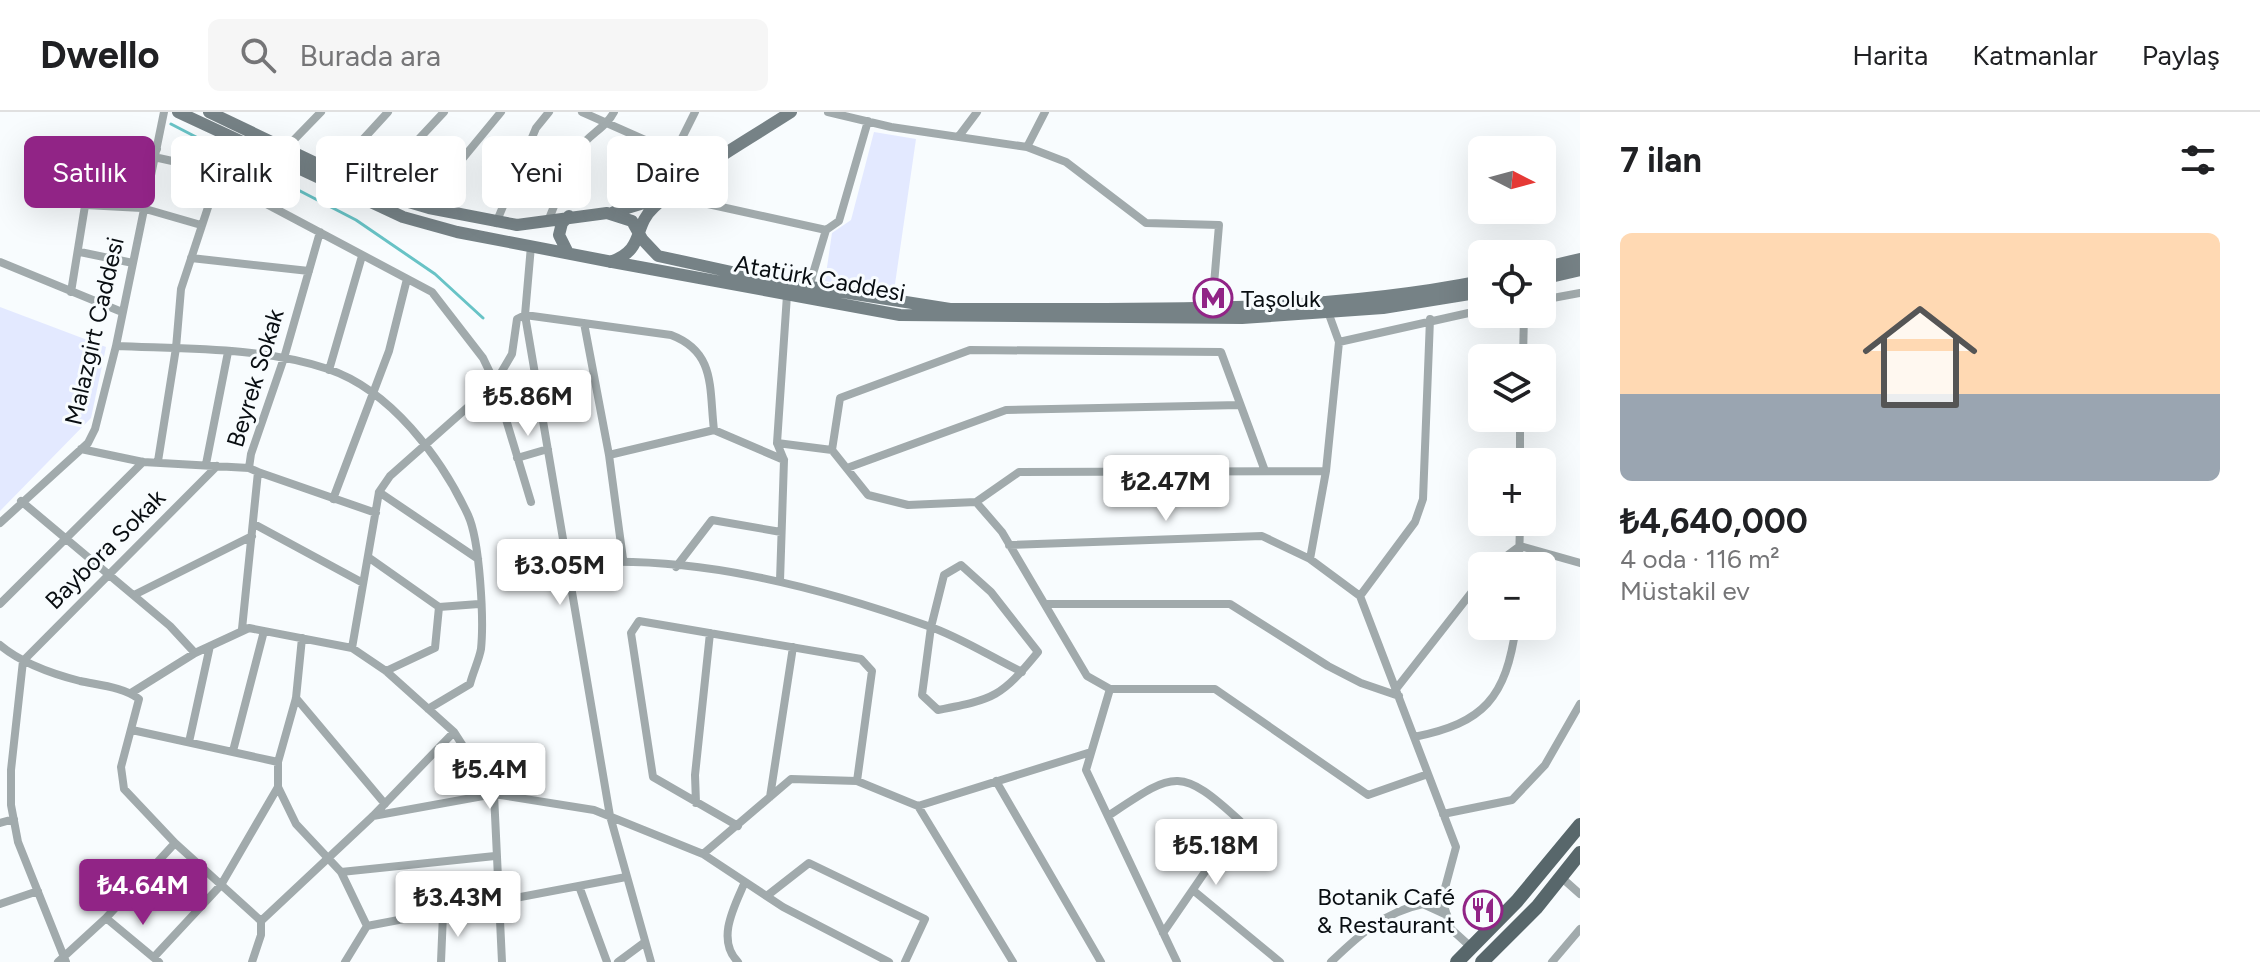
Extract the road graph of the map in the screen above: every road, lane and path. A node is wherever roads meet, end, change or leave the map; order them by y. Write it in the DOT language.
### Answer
graph roads {
  1 [pos="164,112"];
  2 [pos="178,112"];
  3 [pos="209,112"];
  4 [pos="321,112"];
  5 [pos="388,112"];
  6 [pos="444,112"];
  7 [pos="501,112"];
  8 [pos="549,112"];
  9 [pos="582,112"];
  10 [pos="614,112"];
  11 [pos="695,112"];
  12 [pos="791,112"];
  13 [pos="828,112"];
  14 [pos="977,112"];
  15 [pos="1045,112"];
  16 [pos="868,121"];
  17 [pos="609,122"];
  18 [pos="260,136"];
  19 [pos="298,136"];
  20 [pos="366,136"];
  21 [pos="422,136"];
  22 [pos="640,136"];
  23 [pos="683,136"];
  24 [pos="959,136"];
  25 [pos="1027,147"];
  26 [pos="155,153"];
  27 [pos="466,154"];
  28 [pos="728,154"];
  29 [pos="171,158"];
  30 [pos="85,208"];
  31 [pos="142,208"];
  32 [pos="207,208"];
  33 [pos="272,208"];
  34 [pos="429,208"];
  35 [pos="635,208"];
  36 [pos="654,208"];
  37 [pos="726,208"];
  38 [pos="607,213"];
  39 [pos="569,216"];
  40 [pos="548,221"];
  41 [pos="496,223"];
  42 [pos="201,225"];
  43 [pos="826,230"];
  44 [pos="320,232"];
  45 [pos="640,236"];
  46 [pos="531,246"];
  47 [pos="80,252"];
  48 [pos="568,253"];
  49 [pos="362,256"];
  50 [pos="191,258"];
  51 [pos="1580,259"];
  52 [pos="0,262"];
  53 [pos="610,262"];
  54 [pos="133,263"];
  55 [pos="1556,265"];
  56 [pos="1580,270"];
  57 [pos="309,271"];
  58 [pos="1556,276"];
  59 [pos="407,279"];
  60 [pos="1468,283"];
  61 [pos="809,287"];
  62 [pos="71,292"];
  63 [pos="1468,293"];
  64 [pos="1580,293"];
  65 [pos="787,295"];
  66 [pos="1556,297"];
  67 [pos="1212,308"];
  68 [pos="1328,308"];
  69 [pos="122,312"];
  70 [pos="1468,312"];
  71 [pos="525,315"];
  72 [pos="1430,319"];
  73 [pos="584,323"];
  74 [pos="1339,342"];
  75 [pos="116,346"];
  76 [pos="176,348"];
  77 [pos="228,352"];
  78 [pos="284,358"];
  79 [pos="329,370"];
  80 [pos="495,383"];
  81 [pos="373,391"];
  82 [pos="1240,405"];
  83 [pos="714,430"];
  84 [pos="777,443"];
  85 [pos="424,445"];
  86 [pos="81,449"];
  87 [pos="548,449"];
  88 [pos="832,450"];
  89 [pos="609,455"];
  90 [pos="517,458"];
  91 [pos="784,460"];
  92 [pos="158,461"];
  93 [pos="143,462"];
  94 [pos="206,464"];
  95 [pos="217,466"];
  96 [pos="847,468"];
  97 [pos="254,470"];
  98 [pos="1265,471"];
  99 [pos="1326,471"];
  100 [pos="379,492"];
  101 [pos="333,499"];
  102 [pos="21,501"];
  103 [pos="531,502"];
  104 [pos="976,502"];
  105 [pos="376,513"];
  106 [pos="0,523"];
  107 [pos="254,524"];
  108 [pos="781,532"];
  109 [pos="252,536"];
  110 [pos="1520,536"];
  111 [pos="66,539"];
  112 [pos="1009,545"];
  113 [pos="1520,546"];
  114 [pos="1512,552"];
  115 [pos="1520,552"];
  116 [pos="368,557"];
  117 [pos="478,559"];
  118 [pos="623,559"];
  119 [pos="1310,559"];
  120 [pos="1580,563"];
  121 [pos="569,564"];
  122 [pos="676,567"];
  123 [pos="107,573"];
  124 [pos="780,581"];
  125 [pos="363,583"];
  126 [pos="134,595"];
  127 [pos="1360,596"];
  128 [pos="1468,598"];
  129 [pos="0,604"];
  130 [pos="479,604"];
  131 [pos="1045,604"];
  132 [pos="439,607"];
  133 [pos="931,627"];
  134 [pos="242,629"];
  135 [pos="264,631"];
  136 [pos="710,633"];
  137 [pos="302,638"];
  138 [pos="1514,640"];
  139 [pos="0,645"];
  140 [pos="210,646"];
  141 [pos="793,647"];
  142 [pos="352,648"];
  143 [pos="195,653"];
  144 [pos="23,661"];
  145 [pos="386,671"];
  146 [pos="1022,672"];
  147 [pos="1110,689"];
  148 [pos="131,693"];
  149 [pos="1397,693"];
  150 [pos="296,698"];
  151 [pos="1580,704"];
  152 [pos="428,709"];
  153 [pos="132,730"];
  154 [pos="454,732"];
  155 [pos="1414,737"];
  156 [pos="189,742"];
  157 [pos="233,751"];
  158 [pos="1091,752"];
  159 [pos="278,762"];
  160 [pos="1428,774"];
  161 [pos="857,781"];
  162 [pos="996,781"];
  163 [pos="278,787"];
  164 [pos="494,794"];
  165 [pos="770,798"];
  166 [pos="696,803"];
  167 [pos="385,804"];
  168 [pos="918,806"];
  169 [pos="1443,814"];
  170 [pos="373,816"];
  171 [pos="610,816"];
  172 [pos="1108,816"];
  173 [pos="14,819"];
  174 [pos="0,823"];
  175 [pos="1580,825"];
  176 [pos="738,826"];
  177 [pos="175,843"];
  178 [pos="1580,853"];
  179 [pos="703,854"];
  180 [pos="495,856"];
  181 [pos="328,860"];
  182 [pos="341,872"];
  183 [pos="626,877"];
  184 [pos="1562,878"];
  185 [pos="744,884"];
  186 [pos="221,885"];
  187 [pos="579,886"];
  188 [pos="38,891"];
  189 [pos="1194,891"];
  190 [pos="1580,894"];
  191 [pos="768,895"];
  192 [pos="500,903"];
  193 [pos="0,904"];
  194 [pos="443,914"];
  195 [pos="1447,915"];
  196 [pos="106,918"];
  197 [pos="261,921"];
  198 [pos="367,926"];
  199 [pos="1580,929"];
  200 [pos="1163,933"];
  201 [pos="645,942"];
  202 [pos="1473,948"];
  203 [pos="1007,952"];
  204 [pos="156,960"];
  205 [pos="63,961"];
  206 [pos="252,962"];
  207 [pos="345,962"];
  208 [pos="441,962"];
  209 [pos="502,962"];
  210 [pos="607,962"];
  211 [pos="618,962"];
  212 [pos="651,962"];
  213 [pos="738,962"];
  214 [pos="889,962"];
  215 [pos="905,962"];
  216 [pos="1002,962"];
  217 [pos="1013,962"];
  218 [pos="1101,962"];
  219 [pos="1177,962"];
  220 [pos="1280,962"];
  221 [pos="1331,962"];
  222 [pos="1457,962"];
  223 [pos="1482,962"];
  224 [pos="1552,962"];
  1 -- 26 [label="street, Malazgirt Caddesi"];
  2 -- 46 [label="main road, Atatürk Caddesi"];
  3 -- 18 [label="main road"];
  4 -- 19 [label="street"];
  5 -- 20 [label="street"];
  6 -- 21 [label="street"];
  7 -- 27 [label="street"];
  8 -- 41 [label="street"];
  9 -- 17 [label="street"];
  10 -- 17 [label="street"];
  11 -- 23 [label="street"];
  12 -- 28 [label="main road"];
  13 -- 16 [label="street"];
  14 -- 24 [label="street"];
  15 -- 25 [label="street"];
  16 -- 24 [label="street"];
  16 -- 43 [label="street"];
  17 -- 22 [label="street"];
  17 -- 40 [label="street"];
  24 -- 25 [label="street"];
  25 -- 67 [label="street"];
  26 -- 29 [label="street"];
  30 -- 47 [label="street"];
  31 -- 42 [label="street"];
  31 -- 54 [label="street, Malazgirt Caddesi"];
  32 -- 42 [label="street"];
  33 -- 44 [label="street"];
  34 -- 41 [label="main road"];
  35 -- 38 [label="main road"];
  36 -- 45 [label="main road"];
  37 -- 43 [label="street"];
  38 -- 39 [label="main road"];
  38 -- 45 [label="main road, Atatürk Caddesi"];
  39 -- 40 [label="main road"];
  39 -- 48 [label="main road"];
  40 -- 41 [label="main road"];
  42 -- 50 [label="street"];
  43 -- 61 [label="street"];
  44 -- 49 [label="street"];
  44 -- 57 [label="street, Beyrek Sokak"];
  45 -- 53 [label="main road"];
  45 -- 61 [label="main road, Atatürk Caddesi"];
  46 -- 48 [label="main road, Atatürk Caddesi"];
  46 -- 71 [label="street"];
  47 -- 54 [label="street"];
  47 -- 62 [label="street"];
  48 -- 53 [label="main road, Atatürk Caddesi"];
  49 -- 59 [label="street"];
  49 -- 79 [label="street"];
  50 -- 57 [label="street"];
  50 -- 76 [label="street"];
  51 -- 55 [label="main road"];
  52 -- 62 [label="street"];
  53 -- 65 [label="main road, Atatürk Caddesi"];
  54 -- 69 [label="street, Malazgirt Caddesi"];
  56 -- 58 [label="main road"];
  57 -- 78 [label="street, Beyrek Sokak"];
  59 -- 80 [label="street"];
  59 -- 81 [label="street"];
  60 -- 68 [label="main road, Atatürk Caddesi"];
  61 -- 67 [label="main road, Atatürk Caddesi"];
  62 -- 69 [label="street"];
  63 -- 68 [label="main road, Atatürk Caddesi"];
  64 -- 66 [label="street"];
  65 -- 68 [label="main road, Atatürk Caddesi"];
  65 -- 84 [label="street"];
  67 -- 68 [label="main road, Atatürk Caddesi"];
  68 -- 74 [label="street"];
  69 -- 75 [label="street, Malazgirt Caddesi"];
  70 -- 72 [label="street"];
  71 -- 73 [label="street"];
  71 -- 80 [label="street"];
  71 -- 87 [label="street"];
  72 -- 74 [label="street"];
  72 -- 127 [label="street"];
  73 -- 83 [label="street"];
  73 -- 89 [label="street"];
  74 -- 99 [label="street"];
  75 -- 76 [label="street"];
  75 -- 86 [label="street, Malazgirt Caddesi"];
  76 -- 77 [label="street"];
  76 -- 92 [label="street"];
  77 -- 78 [label="street"];
  77 -- 94 [label="street"];
  78 -- 79 [label="street"];
  78 -- 97 [label="street, Beyrek Sokak"];
  79 -- 81 [label="street"];
  80 -- 85 [label="street"];
  80 -- 90 [label="street"];
  81 -- 85 [label="street"];
  81 -- 101 [label="street"];
  82 -- 88 [label="street"];
  82 -- 96 [label="street"];
  82 -- 98 [label="street"];
  83 -- 89 [label="street"];
  83 -- 91 [label="street"];
  84 -- 88 [label="street"];
  84 -- 91 [label="street"];
  85 -- 100 [label="street"];
  85 -- 117 [label="street"];
  86 -- 93 [label="street"];
  86 -- 102 [label="street, Malazgirt Caddesi"];
  87 -- 90 [label="street"];
  87 -- 121 [label="street"];
  88 -- 96 [label="street"];
  89 -- 118 [label="street"];
  90 -- 103 [label="street"];
  91 -- 108 [label="street"];
  92 -- 93 [label="street"];
  92 -- 94 [label="street"];
  93 -- 111 [label="street"];
  94 -- 95 [label="street"];
  95 -- 97 [label="street"];
  95 -- 123 [label="street, Baybora Sokak"];
  96 -- 104 [label="street"];
  97 -- 101 [label="street"];
  97 -- 107 [label="street, Beyrek Sokak"];
  98 -- 99 [label="street"];
  98 -- 104 [label="street"];
  99 -- 119 [label="street"];
  100 -- 105 [label="street"];
  100 -- 117 [label="street"];
  101 -- 105 [label="street"];
  102 -- 106 [label="street, Malazgirt Caddesi"];
  102 -- 111 [label="street"];
  104 -- 112 [label="street"];
  105 -- 116 [label="street"];
  107 -- 109 [label="street, Beyrek Sokak"];
  107 -- 125 [label="street"];
  108 -- 122 [label="street"];
  108 -- 124 [label="street"];
  109 -- 126 [label="street"];
  109 -- 134 [label="street, Beyrek Sokak"];
  110 -- 113 [label="street"];
  111 -- 123 [label="street"];
  111 -- 129 [label="street"];
  112 -- 119 [label="street"];
  112 -- 131 [label="street"];
  113 -- 114 [label="street"];
  113 -- 115 [label="street"];
  113 -- 120 [label="street"];
  116 -- 125 [label="street"];
  116 -- 132 [label="street"];
  117 -- 130 [label="street"];
  118 -- 121 [label="street"];
  118 -- 122 [label="street"];
  119 -- 127 [label="street"];
  121 -- 171 [label="street"];
  122 -- 124 [label="street"];
  123 -- 126 [label="street"];
  123 -- 144 [label="street, Baybora Sokak"];
  124 -- 133 [label="street"];
  125 -- 142 [label="street"];
  126 -- 143 [label="street"];
  127 -- 149 [label="street"];
  128 -- 149 [label="street"];
  130 -- 132 [label="street"];
  130 -- 152 [label="street"];
  131 -- 147 [label="street"];
  131 -- 149 [label="street"];
  132 -- 145 [label="street"];
  133 -- 146 [label="street"];
  133 -- 146 [label="street"];
  133 -- 146 [label="street"];
  134 -- 135 [label="street"];
  134 -- 140 [label="street"];
  135 -- 137 [label="street"];
  135 -- 157 [label="street"];
  136 -- 141 [label="street"];
  136 -- 166 [label="street"];
  136 -- 166 [label="street"];
  137 -- 142 [label="street"];
  137 -- 150 [label="street"];
  138 -- 155 [label="street"];
  139 -- 144 [label="street"];
  140 -- 143 [label="street"];
  140 -- 156 [label="street"];
  141 -- 161 [label="street"];
  141 -- 165 [label="street"];
  142 -- 145 [label="street"];
  143 -- 148 [label="street"];
  144 -- 148 [label="street"];
  144 -- 173 [label="street"];
  145 -- 152 [label="street"];
  147 -- 158 [label="street"];
  147 -- 160 [label="street"];
  148 -- 153 [label="street"];
  149 -- 155 [label="street"];
  150 -- 159 [label="street"];
  150 -- 167 [label="street"];
  151 -- 169 [label="street"];
  152 -- 154 [label="street"];
  153 -- 156 [label="street"];
  153 -- 177 [label="street"];
  154 -- 164 [label="street"];
  154 -- 167 [label="street"];
  155 -- 160 [label="street"];
  156 -- 157 [label="street"];
  157 -- 159 [label="street"];
  158 -- 162 [label="street"];
  158 -- 172 [label="street"];
  159 -- 163 [label="street"];
  160 -- 169 [label="street"];
  161 -- 165 [label="street"];
  161 -- 168 [label="street"];
  162 -- 168 [label="street"];
  162 -- 218 [label="street"];
  163 -- 181 [label="street"];
  163 -- 186 [label="street"];
  164 -- 170 [label="street"];
  164 -- 171 [label="street"];
  164 -- 180 [label="street"];
  165 -- 176 [label="street"];
  166 -- 176 [label="street"];
  167 -- 170 [label="street"];
  168 -- 203 [label="street"];
  169 -- 195 [label="street"];
  170 -- 181 [label="street"];
  171 -- 179 [label="street"];
  171 -- 183 [label="street"];
  172 -- 189 [label="street"];
  172 -- 200 [label="street"];
  173 -- 174 [label="street"];
  173 -- 188 [label="street"];
  175 -- 202 [label="main road"];
  176 -- 179 [label="street"];
  177 -- 186 [label="street"];
  177 -- 196 [label="street"];
  178 -- 184 [label="main road"];
  179 -- 185 [label="street"];
  180 -- 182 [label="street"];
  180 -- 192 [label="street"];
  181 -- 182 [label="street"];
  181 -- 197 [label="street"];
  182 -- 198 [label="street"];
  183 -- 187 [label="street"];
  183 -- 201 [label="street"];
  184 -- 190 [label="street"];
  184 -- 223 [label="main road"];
  185 -- 191 [label="street"];
  185 -- 213 [label="street"];
  186 -- 197 [label="street"];
  186 -- 204 [label="street"];
  187 -- 192 [label="street"];
  187 -- 210 [label="street"];
  188 -- 193 [label="street"];
  188 -- 205 [label="street"];
  189 -- 200 [label="street"];
  189 -- 220 [label="street"];
  191 -- 214 [label="street"];
  191 -- 215 [label="street"];
  192 -- 194 [label="street"];
  192 -- 209 [label="street"];
  194 -- 198 [label="street"];
  194 -- 208 [label="street"];
  195 -- 202 [label="street"];
  195 -- 221 [label="street"];
  196 -- 204 [label="street"];
  196 -- 205 [label="street"];
  197 -- 206 [label="street"];
  198 -- 207 [label="street"];
  199 -- 224 [label="street"];
  200 -- 219 [label="street"];
  201 -- 211 [label="street"];
  201 -- 212 [label="street"];
  202 -- 222 [label="main road"];
  203 -- 216 [label="street"];
  203 -- 217 [label="street"];
}
